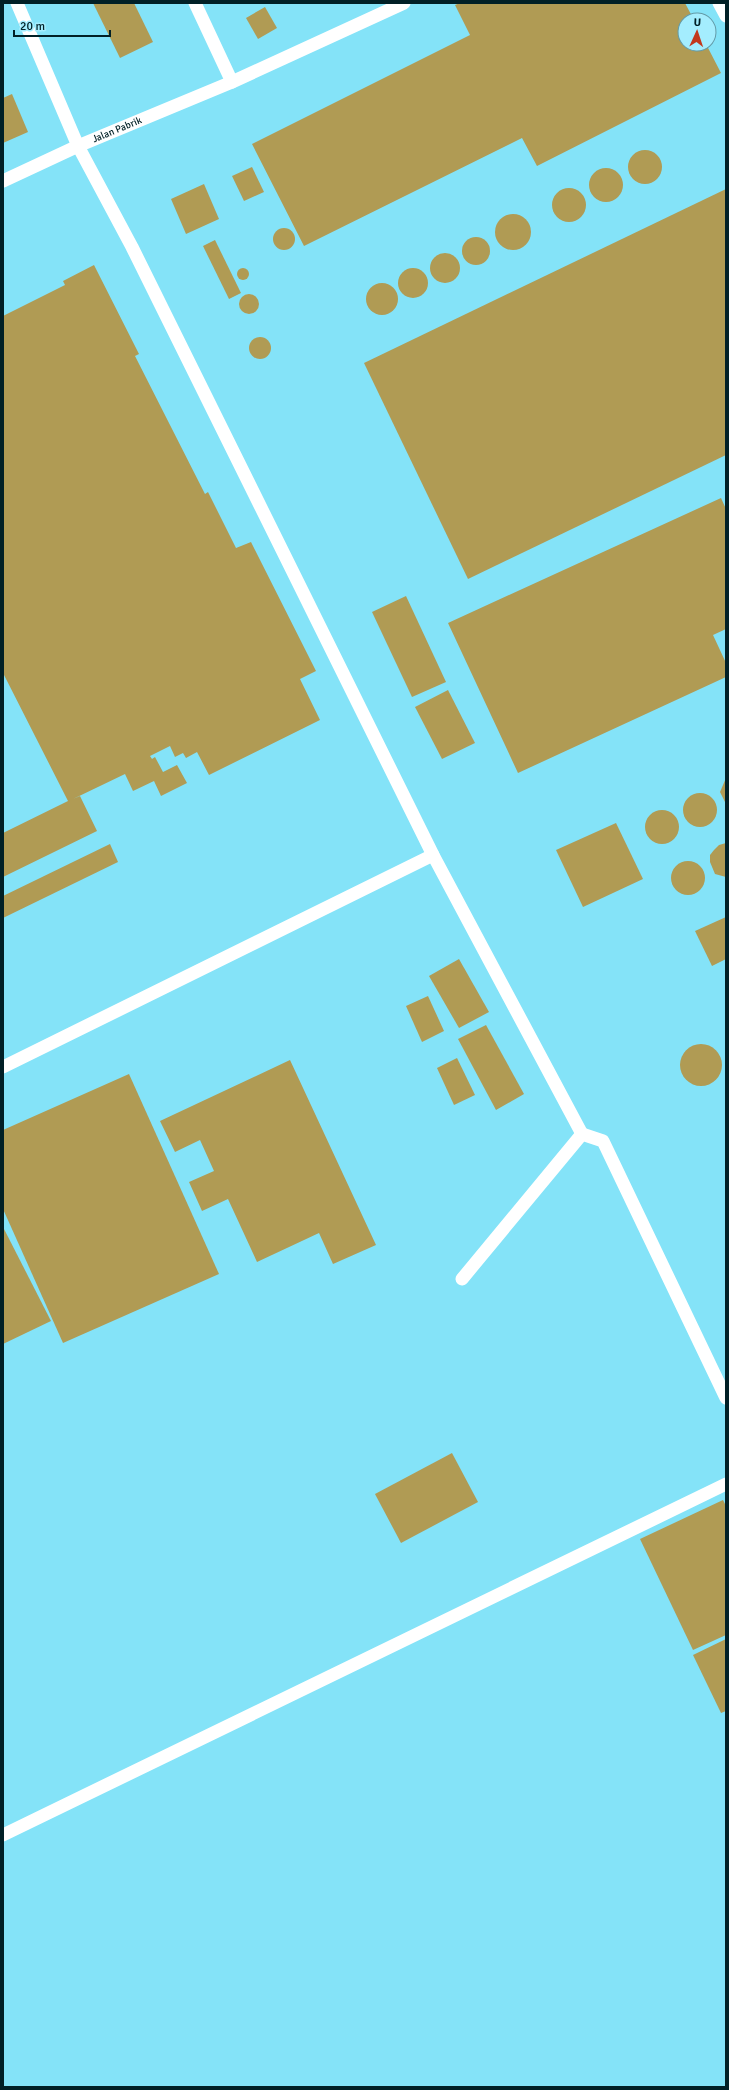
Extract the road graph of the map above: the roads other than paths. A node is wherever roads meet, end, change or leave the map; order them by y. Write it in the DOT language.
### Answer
graph roads {
  1 [pos="17,3"];
  2 [pos="195,3"];
  3 [pos="404,3"];
  4 [pos="719,3"];
  5 [pos="726,16"];
  6 [pos="232,82"];
  7 [pos="78,146"];
  8 [pos="3,181"];
  9 [pos="433,855"];
  10 [pos="3,1067"];
  11 [pos="582,1134"];
  12 [pos="462,1279"];
  13 [pos="726,1398"];
  14 [pos="726,1484"];
  15 [pos="3,1835"];
  1 -- 7 [label="lane"];
  2 -- 6 [label="lane"];
  3 -- 6 [label="lane, Jalan Pabrik"];
  4 -- 5 [label="lane"];
  6 -- 7 [label="lane, Jalan Pabrik"];
  7 -- 8 [label="lane, Jalan Pabrik"];
  7 -- 9 [label="lane"];
  9 -- 10 [label="lane"];
  9 -- 11 [label="lane"];
  11 -- 12 [label="lane"];
  11 -- 13 [label="lane"];
  14 -- 15 [label="lane"];
}
